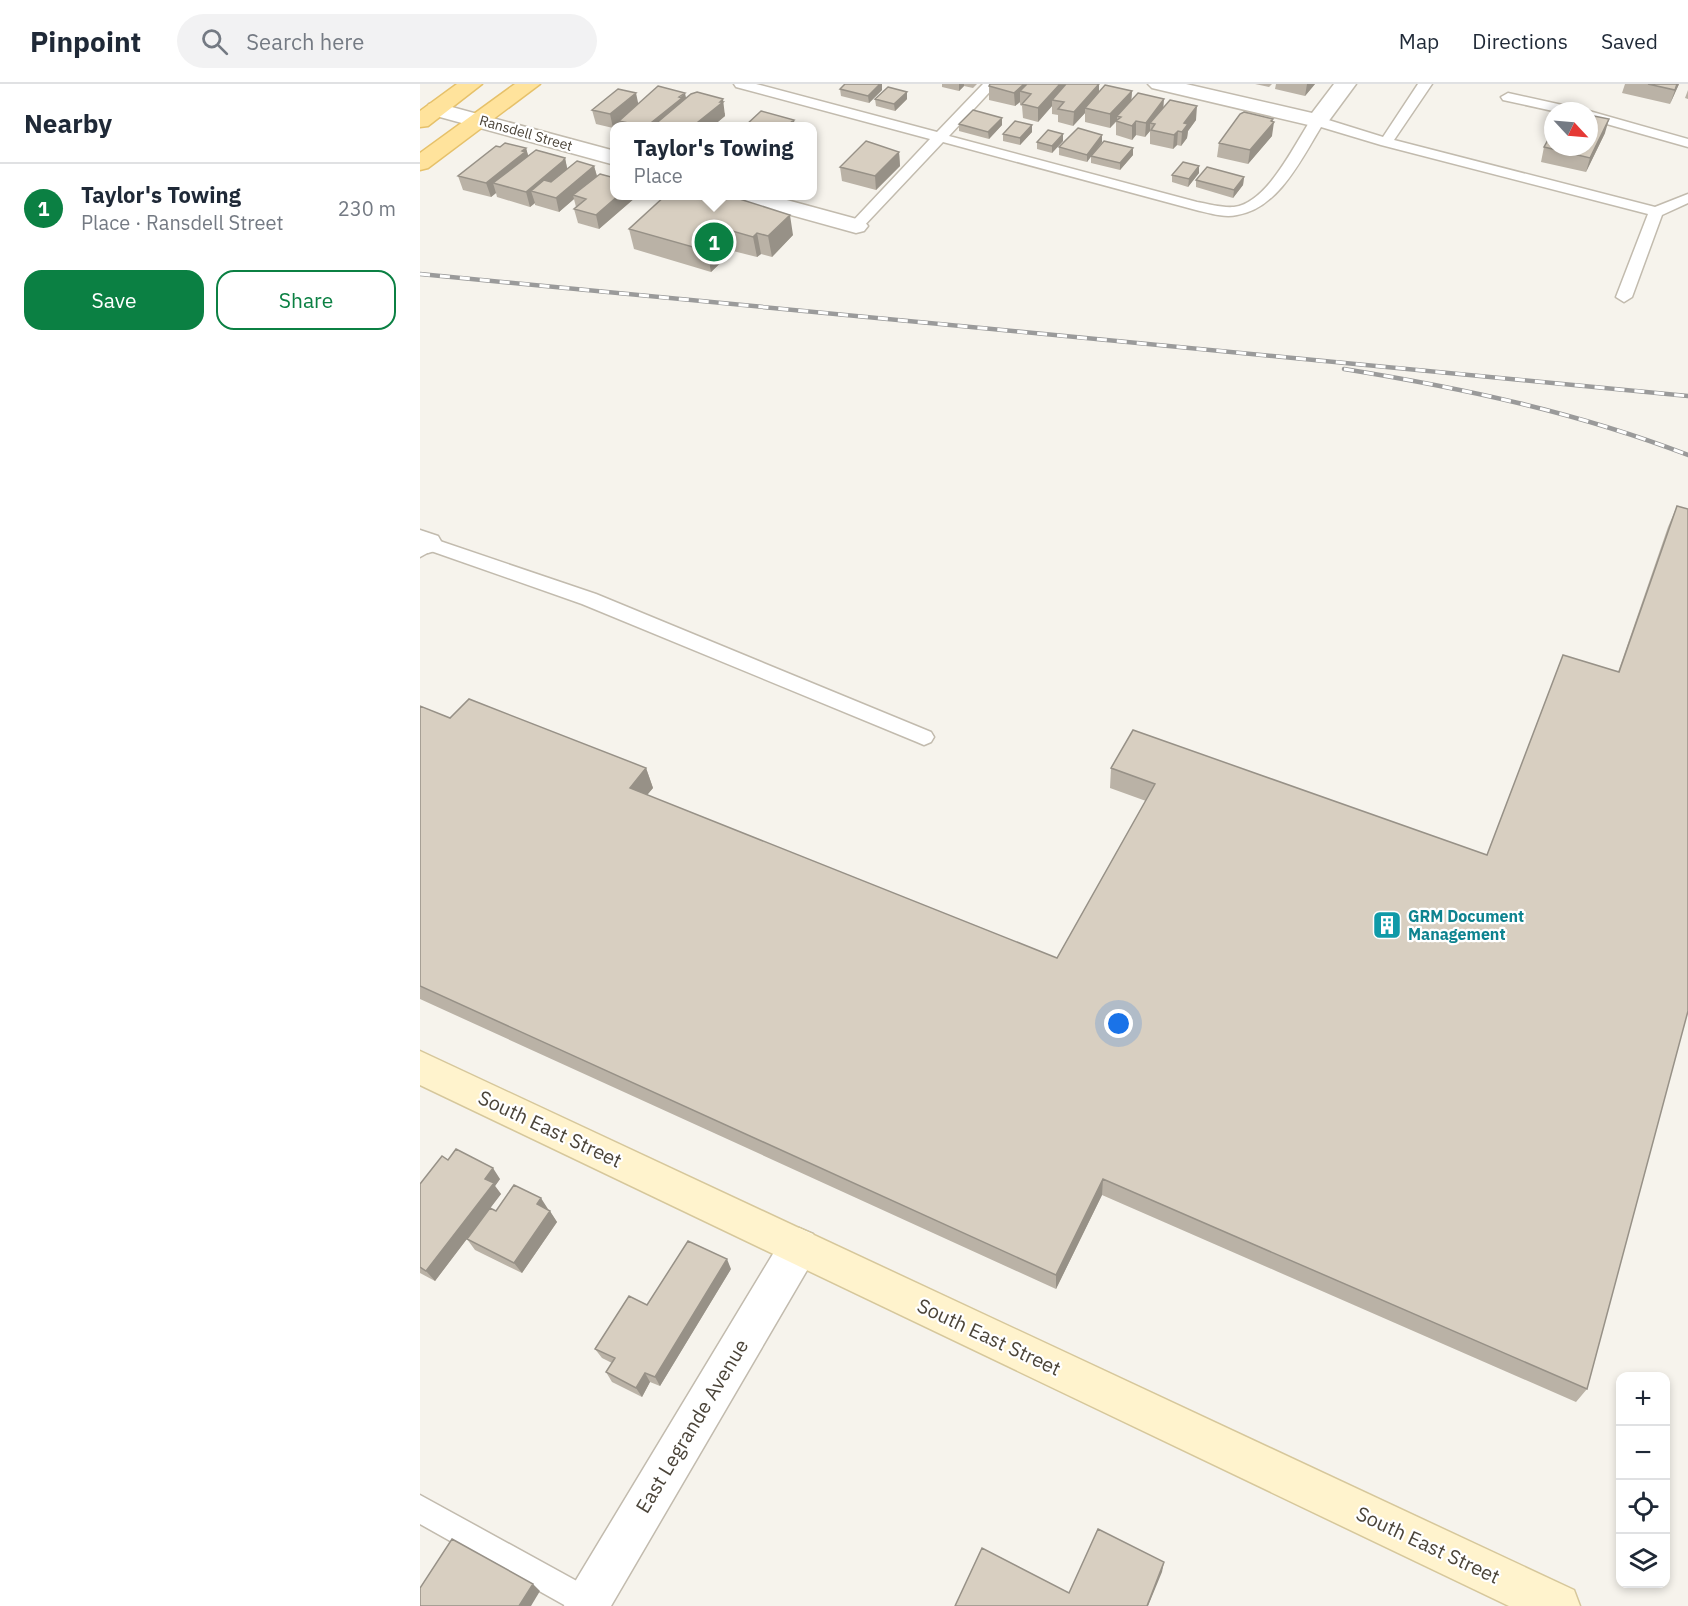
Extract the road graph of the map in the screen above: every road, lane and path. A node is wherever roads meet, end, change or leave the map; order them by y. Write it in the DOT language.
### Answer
graph roads {
  1 [pos="471,84"];
  2 [pos="528,84"];
  3 [pos="741,84"];
  4 [pos="990,84"];
  5 [pos="1159,84"];
  6 [pos="1345,84"];
  7 [pos="1425,84"];
  8 [pos="1508,97"];
  9 [pos="1544,105"];
  10 [pos="429,115"];
  11 [pos="1598,118"];
  12 [pos="479,120"];
  13 [pos="1317,121"];
  14 [pos="939,136"];
  15 [pos="1386,142"];
  16 [pos="1688,143"];
  17 [pos="610,157"];
  18 [pos="421,162"];
  19 [pos="1688,198"];
  20 [pos="765,200"];
  21 [pos="1656,212"];
  22 [pos="856,226"];
  23 [pos="1624,297"];
  24 [pos="423,544"];
  25 [pos="924,737"];
  26 [pos="420,1067"];
  27 [pos="799,1246"];
  28 [pos="420,1509"];
  29 [pos="589,1605"];
  30 [pos="1558,1606"];
  1 -- 10 [label="main road"];
  2 -- 12 [label="main road"];
  3 -- 14 [label="lane"];
  4 -- 14 [label="lane"];
  5 -- 13 [label="street"];
  6 -- 13 [label="street"];
  7 -- 15 [label="lane"];
  8 -- 9 [label="lane"];
  10 -- 12 [label="street, Ransdell Street"];
  11 -- 16 [label="lane"];
  12 -- 17 [label="street, Ransdell Street"];
  12 -- 18 [label="main road"];
  13 -- 14 [label="lane"];
  13 -- 15 [label="lane"];
  14 -- 22 [label="lane"];
  15 -- 21 [label="lane"];
  19 -- 21 [label="lane"];
  20 -- 22 [label="street"];
  21 -- 23 [label="lane"];
  24 -- 25 [label="lane"];
  26 -- 27 [label="main road, South East Street"];
  27 -- 29 [label="street, East Legrande Avenue"];
  27 -- 30 [label="main road, South East Street"];
  28 -- 29 [label="lane"];
}
